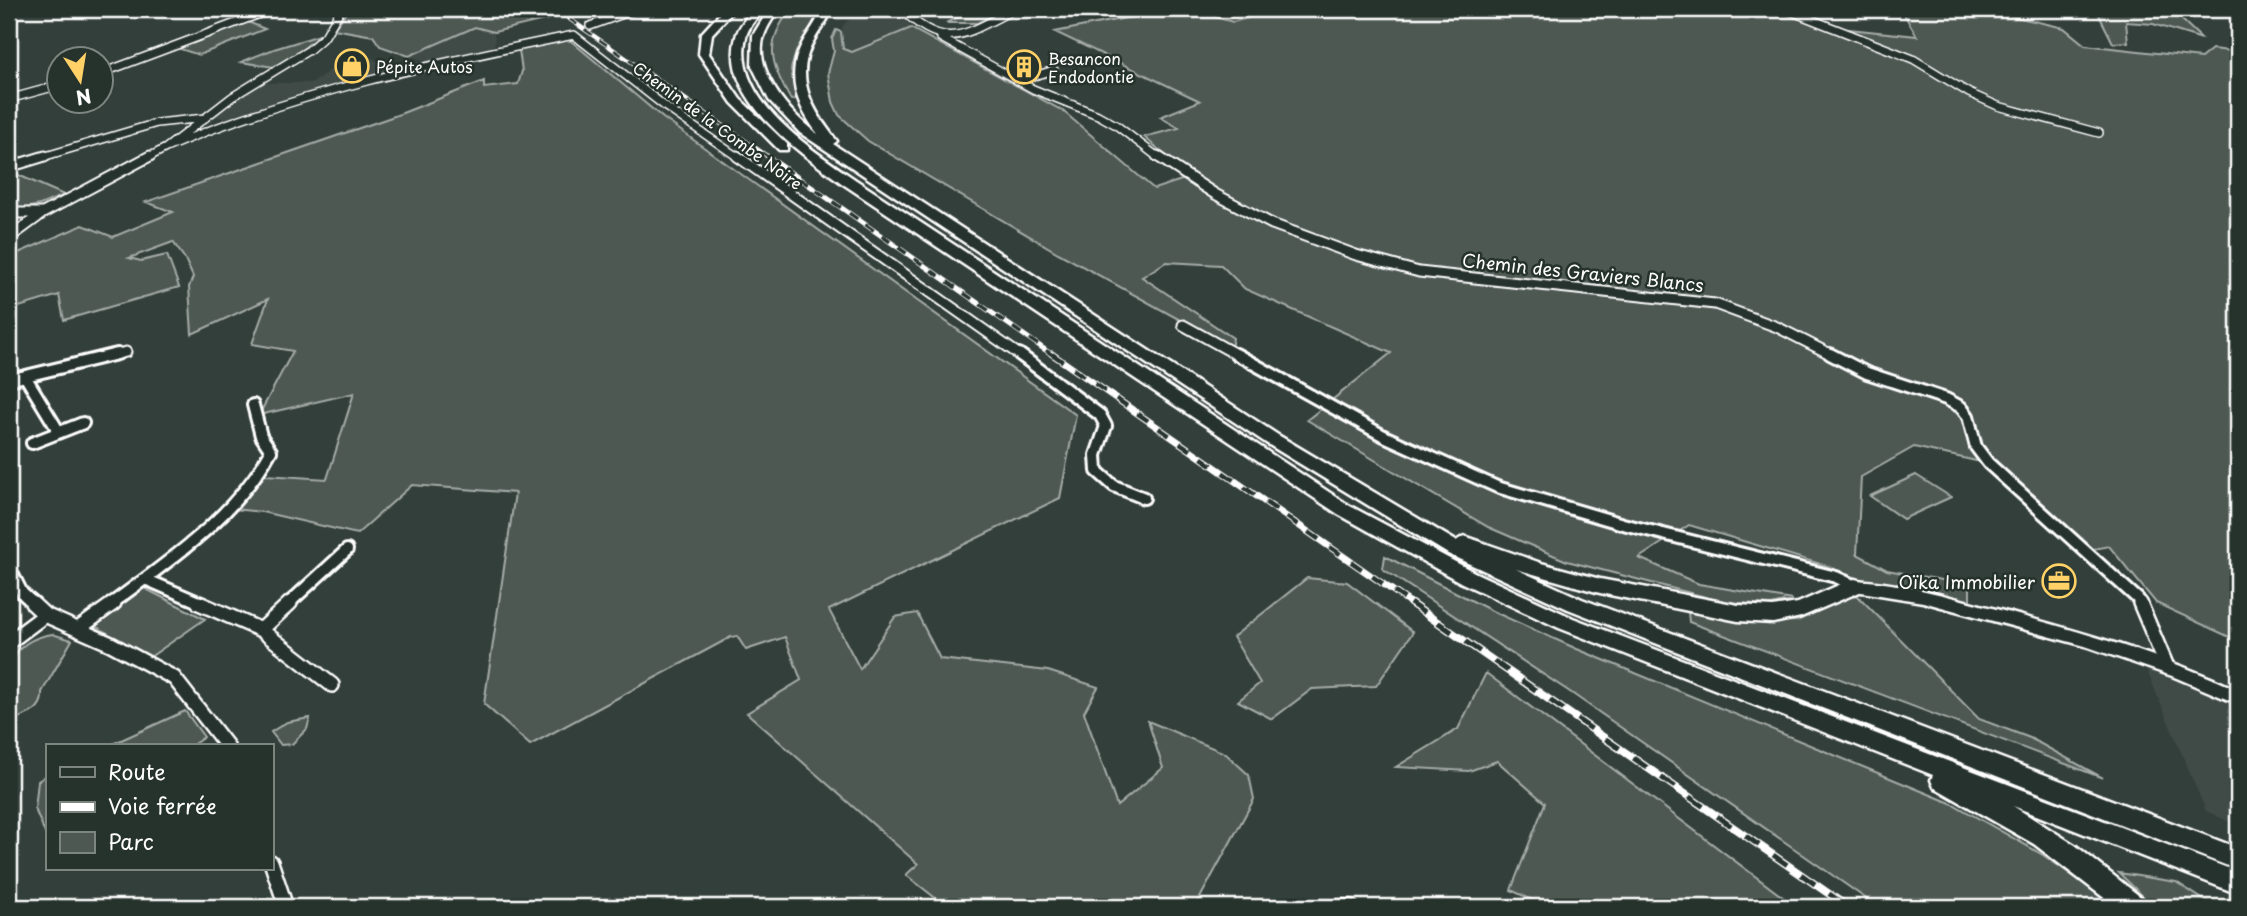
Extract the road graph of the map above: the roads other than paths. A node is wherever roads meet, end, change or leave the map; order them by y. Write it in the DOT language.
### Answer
graph roads {
  1 [pos="273,9"];
  2 [pos="341,9"];
  3 [pos="637,9"];
  4 [pos="730,9"];
  5 [pos="758,9"];
  6 [pos="774,9"];
  7 [pos="825,9"];
  8 [pos="901,9"];
  9 [pos="1015,9"];
  10 [pos="1786,9"];
  11 [pos="590,26"];
  12 [pos="941,38"];
  13 [pos="116,68"];
  14 [pos="1054,70"];
  15 [pos="1018,81"];
  16 [pos="46,89"];
  17 [pos="9,99"];
  18 [pos="203,119"];
  19 [pos="226,122"];
  20 [pos="2099,133"];
  21 [pos="166,148"];
  22 [pos="854,163"];
  23 [pos="9,167"];
  24 [pos="9,213"];
  25 [pos="43,214"];
  26 [pos="9,238"];
  27 [pos="1183,326"];
  28 [pos="126,352"];
  29 [pos="25,376"];
  30 [pos="9,380"];
  31 [pos="253,405"];
  32 [pos="83,423"];
  33 [pos="58,432"];
  34 [pos="32,443"];
  35 [pos="1255,452"];
  36 [pos="1144,498"];
  37 [pos="1414,526"];
  38 [pos="347,550"];
  39 [pos="9,567"];
  40 [pos="145,579"];
  41 [pos="1854,586"];
  42 [pos="22,593"];
  43 [pos="9,595"];
  44 [pos="45,615"];
  45 [pos="78,629"];
  46 [pos="261,630"];
  47 [pos="9,642"];
  48 [pos="2167,667"];
  49 [pos="332,685"];
  50 [pos="2238,697"];
  51 [pos="1835,728"];
  52 [pos="225,744"];
  53 [pos="2238,859"];
  54 [pos="273,868"];
  55 [pos="2238,883"];
  56 [pos="286,907"];
  57 [pos="1317,907"];
  58 [pos="1351,907"];
  59 [pos="2134,907"];
  1 -- 13 [label="street"];
  2 -- 18 [label="street"];
  3 -- 11 [label="street"];
  4 -- 35 [label="highway"];
  5 -- 35 [label="highway"];
  6 -- 22 [label="highway"];
  7 -- 22 [label="highway"];
  8 -- 12 [label="street, Chemin des Graviers Blancs"];
  9 -- 12 [label="street"];
  10 -- 20 [label="street"];
  12 -- 15 [label="street, Chemin des Graviers Blancs"];
  14 -- 15 [label="street"];
  15 -- 48 [label="street, Chemin des Graviers Blancs"];
  16 -- 17 [label="street"];
  18 -- 19 [label="street"];
  18 -- 21 [label="street"];
  18 -- 23 [label="street"];
  19 -- 21 [label="street, Chemin de la Combe Noire"];
  19 -- 36 [label="street, Chemin de la Combe Noire"];
  21 -- 25 [label="street"];
  22 -- 37 [label="highway"];
  24 -- 25 [label="street"];
  25 -- 26 [label="street"];
  27 -- 41 [label="street"];
  28 -- 29 [label="street"];
  29 -- 30 [label="street"];
  29 -- 33 [label="street"];
  31 -- 40 [label="street"];
  32 -- 33 [label="street"];
  33 -- 34 [label="street"];
  35 -- 51 [label="highway"];
  37 -- 41 [label="highway"];
  37 -- 53 [label="highway"];
  38 -- 46 [label="street"];
  39 -- 42 [label="street"];
  40 -- 45 [label="street"];
  40 -- 46 [label="street"];
  41 -- 48 [label="main road"];
  42 -- 43 [label="street"];
  42 -- 44 [label="street"];
  44 -- 45 [label="street"];
  44 -- 47 [label="street"];
  45 -- 52 [label="street"];
  46 -- 49 [label="street"];
  48 -- 50 [label="main road"];
  51 -- 55 [label="highway"];
  51 -- 59 [label="highway"];
  54 -- 56 [label="street"];
  57 -- 58 [label="street"];
}
